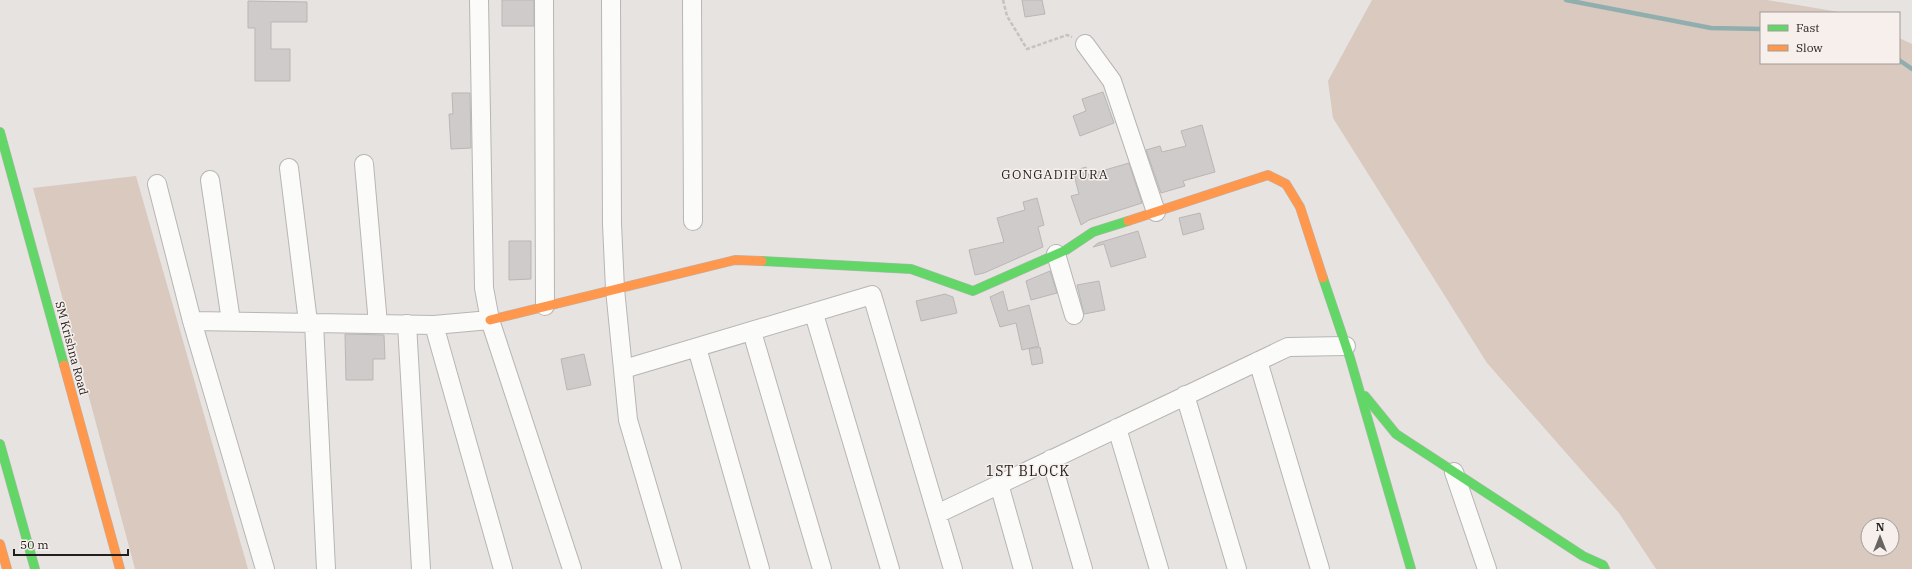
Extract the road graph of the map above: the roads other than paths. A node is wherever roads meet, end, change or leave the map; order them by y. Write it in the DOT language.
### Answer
graph roads {
  1 [pos="478,0"];
  2 [pos="544,0"];
  3 [pos="611,0"];
  4 [pos="692,0"];
  5 [pos="1085,44"];
  6 [pos="0,132"];
  7 [pos="364,164"];
  8 [pos="289,168"];
  9 [pos="210,180"];
  10 [pos="157,184"];
  11 [pos="1156,212"];
  12 [pos="693,222"];
  13 [pos="1056,254"];
  14 [pos="615,289"];
  15 [pos="545,306"];
  16 [pos="814,314"];
  17 [pos="1074,315"];
  18 [pos="490,320"];
  19 [pos="192,321"];
  20 [pos="231,322"];
  21 [pos="311,323"];
  22 [pos="378,324"];
  23 [pos="407,324"];
  24 [pos="434,325"];
  25 [pos="752,332"];
  26 [pos="1346,346"];
  27 [pos="697,348"];
  28 [pos="1258,361"];
  29 [pos="624,369"];
  30 [pos="1359,389"];
  31 [pos="1185,395"];
  32 [pos="1117,428"];
  33 [pos="0,444"];
  34 [pos="1051,459"];
  35 [pos="1454,472"];
  36 [pos="999,484"];
  37 [pos="937,514"];
  38 [pos="0,544"];
  39 [pos="1583,556"];
  40 [pos="7,569"];
  41 [pos="35,569"];
  42 [pos="120,569"];
  43 [pos="265,569"];
  44 [pos="326,569"];
  45 [pos="421,569"];
  46 [pos="503,569"];
  47 [pos="572,569"];
  48 [pos="672,569"];
  49 [pos="760,569"];
  50 [pos="822,569"];
  51 [pos="890,569"];
  52 [pos="954,569"];
  53 [pos="1023,569"];
  54 [pos="1083,569"];
  55 [pos="1159,569"];
  56 [pos="1237,569"];
  57 [pos="1320,569"];
  58 [pos="1411,569"];
  59 [pos="1486,569"];
  60 [pos="1587,569"];
  61 [pos="1605,569"];
  1 -- 18 [label="street"];
  2 -- 15 [label="street"];
  3 -- 14 [label="street"];
  4 -- 12 [label="street"];
  5 -- 11 [label="street"];
  6 -- 42 [label="main road, SM Krishna Road"];
  7 -- 22 [label="street"];
  8 -- 21 [label="street"];
  9 -- 20 [label="street"];
  10 -- 19 [label="street"];
  11 -- 13 [label="main road"];
  11 -- 26 [label="main road"];
  13 -- 14 [label="main road"];
  13 -- 17 [label="street"];
  14 -- 15 [label="main road"];
  14 -- 29 [label="street"];
  15 -- 18 [label="main road"];
  16 -- 25 [label="street"];
  16 -- 37 [label="street"];
  16 -- 51 [label="street"];
  18 -- 24 [label="street"];
  18 -- 47 [label="street"];
  19 -- 20 [label="street"];
  19 -- 43 [label="street"];
  20 -- 21 [label="street"];
  21 -- 22 [label="street"];
  21 -- 44 [label="street"];
  22 -- 23 [label="street"];
  23 -- 24 [label="street"];
  23 -- 45 [label="street"];
  24 -- 46 [label="street"];
  25 -- 27 [label="street"];
  25 -- 50 [label="street"];
  26 -- 28 [label="street"];
  26 -- 30 [label="main road"];
  27 -- 29 [label="street"];
  27 -- 49 [label="street"];
  28 -- 31 [label="street"];
  28 -- 57 [label="street"];
  29 -- 48 [label="street"];
  30 -- 35 [label="main road"];
  30 -- 58 [label="main road"];
  31 -- 32 [label="street"];
  31 -- 56 [label="street"];
  32 -- 34 [label="street"];
  32 -- 55 [label="street"];
  33 -- 41 [label="main road"];
  34 -- 36 [label="street"];
  34 -- 54 [label="street"];
  35 -- 39 [label="main road"];
  35 -- 59 [label="street"];
  36 -- 37 [label="street"];
  36 -- 53 [label="street"];
  37 -- 52 [label="street"];
  38 -- 40 [label="main road"];
  39 -- 60 [label="main road"];
  39 -- 61 [label="main road"];
}
